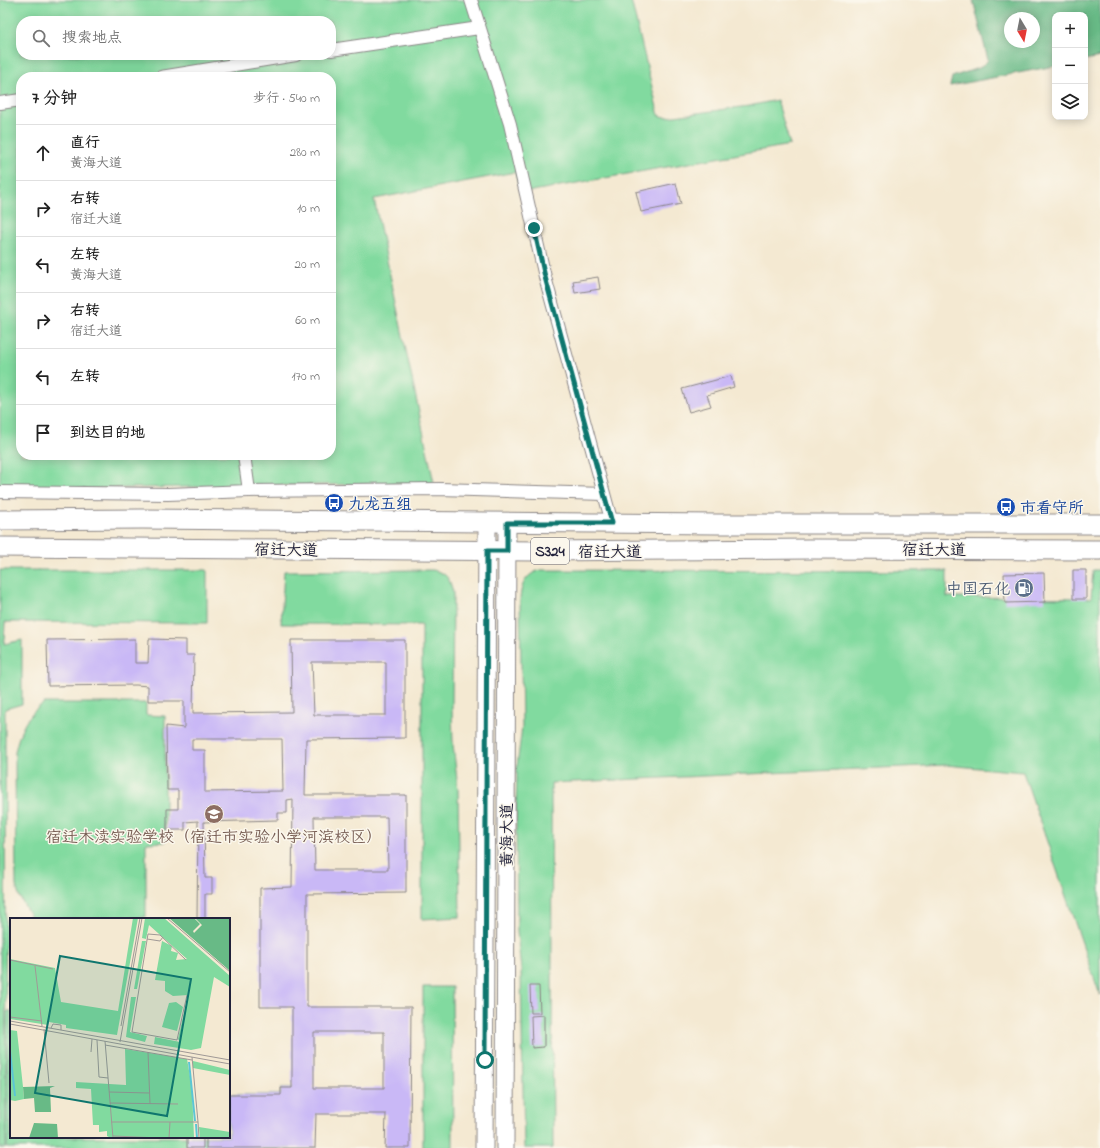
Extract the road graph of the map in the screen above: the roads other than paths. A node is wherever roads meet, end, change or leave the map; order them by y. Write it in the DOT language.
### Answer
graph roads {
  1 [pos="471,0"];
  2 [pos="479,28"];
  3 [pos="336,49"];
  4 [pos="265,60"];
  5 [pos="192,72"];
  6 [pos="16,101"];
  7 [pos="0,103"];
  8 [pos="245,460"];
  9 [pos="249,491"];
  10 [pos="0,492"];
  11 [pos="604,494"];
  12 [pos="0,520"];
  13 [pos="487,522"];
  14 [pos="507,523"];
  15 [pos="612,523"];
  16 [pos="1100,524"];
  17 [pos="0,547"];
  18 [pos="1100,550"];
  19 [pos="487,551"];
  20 [pos="507,551"];
  21 [pos="484,1148"];
  22 [pos="505,1148"];
  1 -- 2 [label="street"];
  2 -- 3 [label="street"];
  2 -- 11 [label="street"];
  4 -- 5 [label="street"];
  6 -- 7 [label="street"];
  8 -- 9 [label="street"];
  9 -- 10 [label="street"];
  9 -- 11 [label="street"];
  11 -- 15 [label="street"];
  12 -- 13 [label="main road, 宿迁大道 / S324"];
  13 -- 14 [label="main road, 宿迁大道 / S324"];
  13 -- 19 [label="main road, 黄海大道"];
  14 -- 15 [label="main road, 宿迁大道 / S324"];
  14 -- 20 [label="main road, 黄海大道"];
  15 -- 16 [label="main road, 宿迁大道 / S324"];
  17 -- 19 [label="main road, 宿迁大道 / S324"];
  18 -- 20 [label="main road, 宿迁大道 / S324"];
  19 -- 20 [label="main road, 宿迁大道 / S324"];
  19 -- 21 [label="main road, 黄海大道"];
  20 -- 22 [label="main road, 黄海大道"];
}
